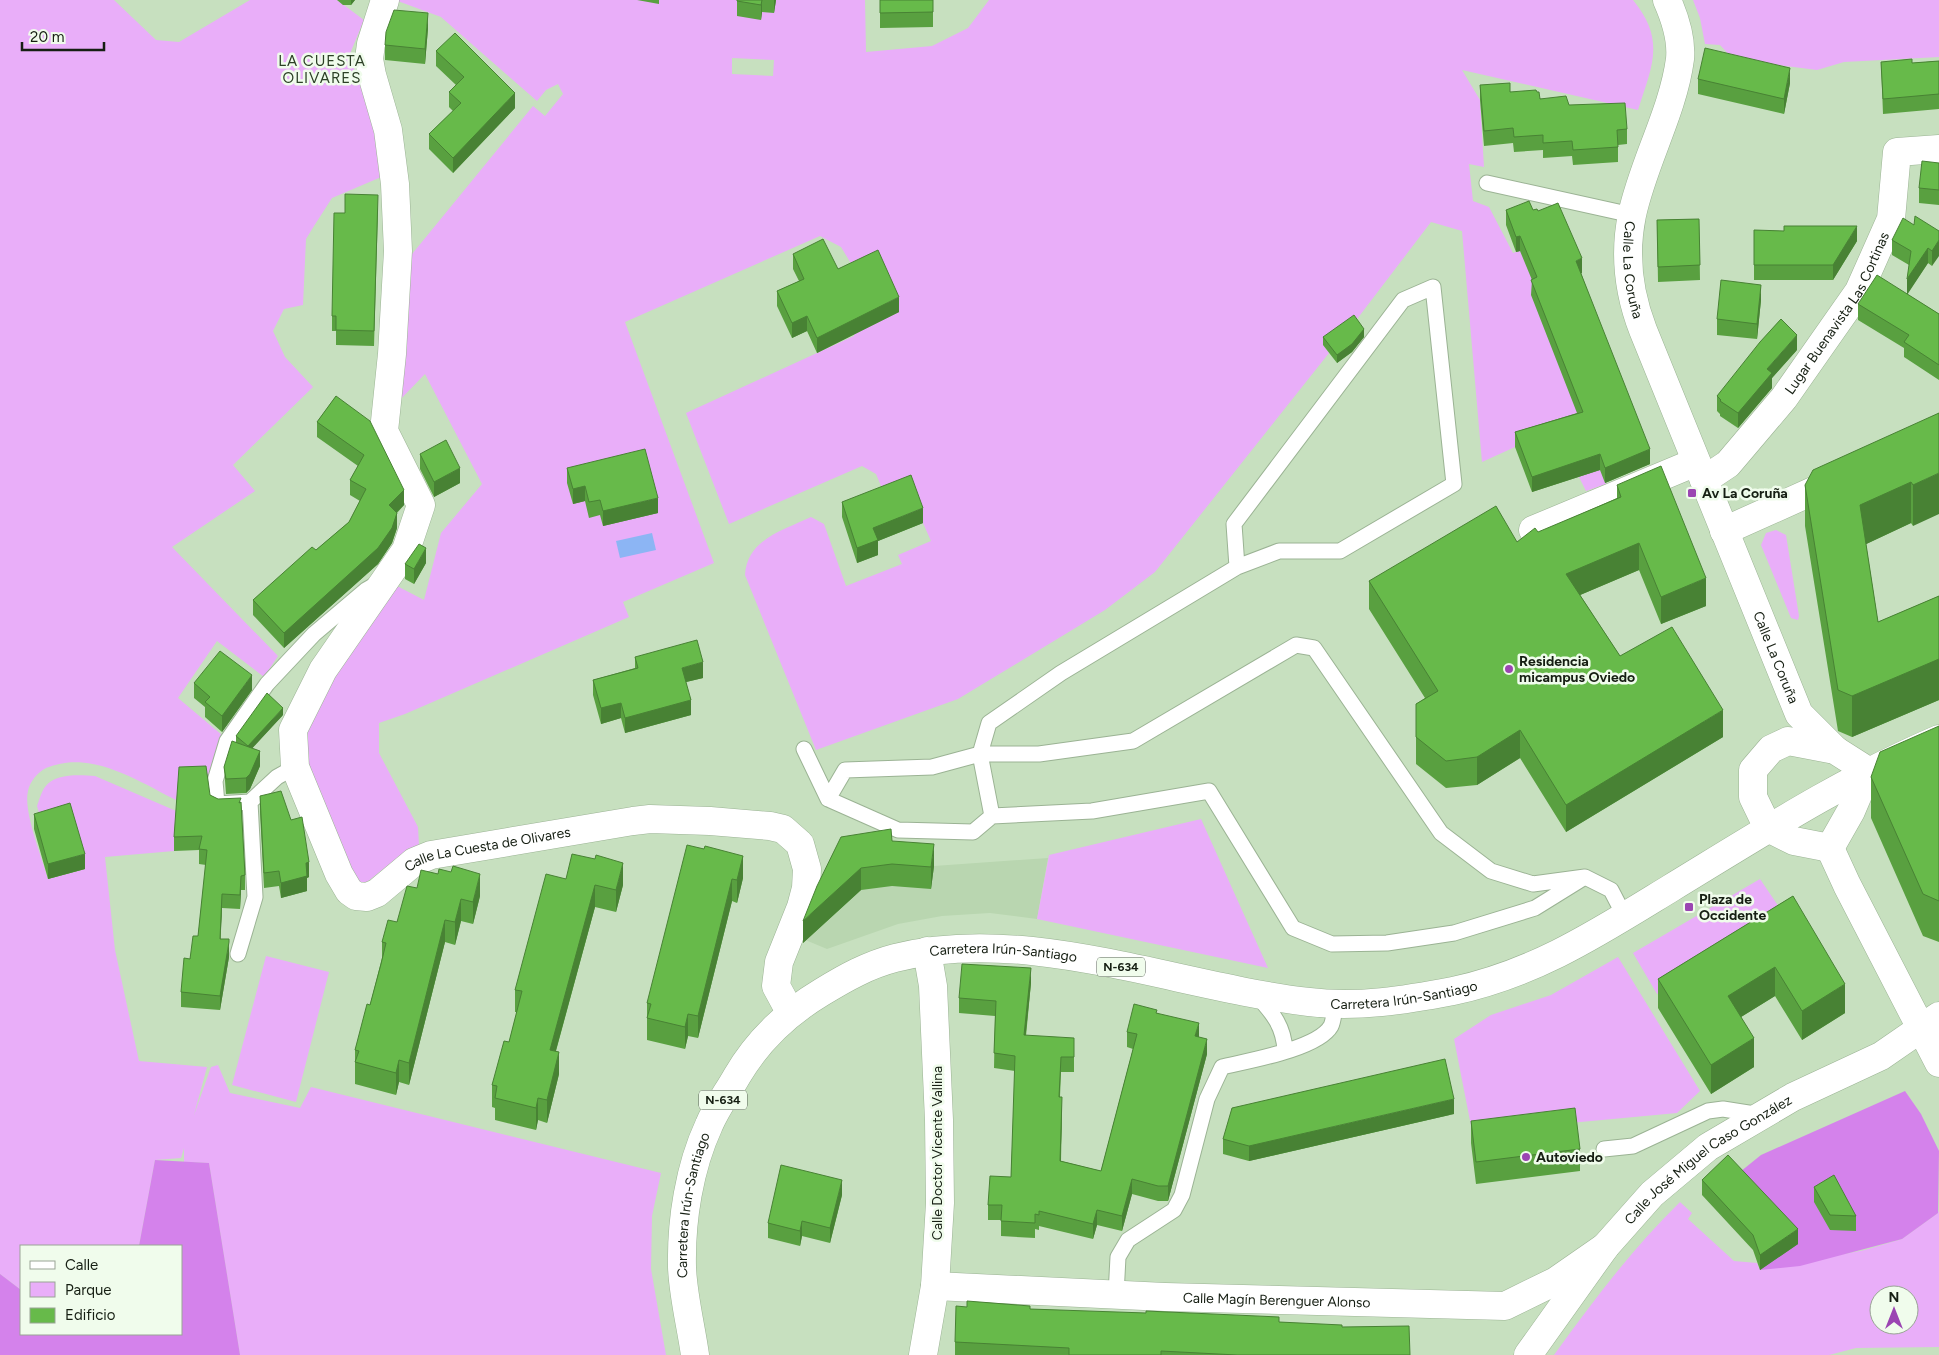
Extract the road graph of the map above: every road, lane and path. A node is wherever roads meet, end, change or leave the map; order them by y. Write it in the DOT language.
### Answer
graph roads {
  1 [pos="386,0"];
  2 [pos="1667,0"];
  3 [pos="1939,149"];
  4 [pos="1487,183"];
  5 [pos="1632,216"];
  6 [pos="1860,469"];
  7 [pos="1700,471"];
  8 [pos="1533,530"];
  9 [pos="1724,531"];
  10 [pos="1237,567"];
  11 [pos="384,582"];
  12 [pos="1800,714"];
  13 [pos="1939,739"];
  14 [pos="1788,741"];
  15 [pos="804,749"];
  16 [pos="1835,750"];
  17 [pos="980,754"];
  18 [pos="295,767"];
  19 [pos="1868,771"];
  20 [pos="828,799"];
  21 [pos="250,802"];
  22 [pos="992,816"];
  23 [pos="1768,828"];
  24 [pos="1830,848"];
  25 [pos="1585,877"];
  26 [pos="1625,917"];
  27 [pos="928,951"];
  28 [pos="238,954"];
  29 [pos="1254,993"];
  30 [pos="1336,1003"];
  31 [pos="790,1012"];
  32 [pos="1929,1022"];
  33 [pos="1286,1051"];
  34 [pos="1939,1063"];
  35 [pos="1762,1115"];
  36 [pos="1604,1149"];
  37 [pos="1604,1247"];
  38 [pos="934,1286"];
  39 [pos="1116,1295"];
  40 [pos="1505,1306"];
  41 [pos="1532,1348"];
  42 [pos="695,1355"];
  43 [pos="923,1355"];
  1 -- 11 [label="main road, Calle La Cuesta de Olivares"];
  2 -- 5 [label="main road"];
  3 -- 7 [label="main road, Lugar Buenavista Las Cortinas"];
  4 -- 5 [label="lane, Calle La Coruña"];
  5 -- 7 [label="main road, Calle La Coruña"];
  6 -- 9 [label="main road"];
  7 -- 8 [label="main road"];
  7 -- 9 [label="main road, Calle La Coruña"];
  9 -- 12 [label="main road, Calle La Coruña"];
  10 -- 10 [label="lane"];
  10 -- 17 [label="lane"];
  11 -- 18 [label="main road, Calle La Cuesta de Olivares"];
  11 -- 21 [label="lane"];
  12 -- 14 [label="main road, Calle La Coruña"];
  12 -- 16 [label="main road, Calle La Coruña"];
  13 -- 19 [label="main road, Carretera Irún-Santiago"];
  14 -- 16 [label="main road"];
  14 -- 23 [label="main road"];
  15 -- 20 [label="lane"];
  16 -- 19 [label="main road"];
  17 -- 20 [label="lane"];
  17 -- 22 [label="lane"];
  17 -- 25 [label="lane"];
  18 -- 21 [label="lane"];
  18 -- 31 [label="main road, Calle La Cuesta de Olivares"];
  19 -- 23 [label="main road, Carretera Irún-Santiago"];
  19 -- 24 [label="main road"];
  20 -- 22 [label="lane"];
  21 -- 28 [label="lane"];
  22 -- 25 [label="lane"];
  23 -- 24 [label="main road"];
  23 -- 26 [label="main road, Carretera Irún-Santiago"];
  24 -- 32 [label="main road"];
  25 -- 26 [label="lane"];
  26 -- 30 [label="main road, Carretera Irún-Santiago / N-634"];
  27 -- 29 [label="main road, Carretera Irún-Santiago / N-634"];
  27 -- 31 [label="main road, Carretera Irún-Santiago / N-634"];
  27 -- 38 [label="main road, Calle Doctor Vicente Vallina"];
  29 -- 30 [label="main road, Carretera Irún-Santiago / N-634"];
  29 -- 33 [label="lane"];
  30 -- 33 [label="lane"];
  31 -- 42 [label="main road, Carretera Irún-Santiago / N-634"];
  32 -- 34 [label="main road"];
  32 -- 35 [label="main road, Calle José Miguel Caso González"];
  33 -- 39 [label="lane"];
  35 -- 36 [label="lane"];
  35 -- 37 [label="main road, Calle José Miguel Caso González"];
  37 -- 40 [label="main road, Calle Magín Berenguer Alonso"];
  37 -- 41 [label="main road, Calle José Miguel Caso González"];
  38 -- 39 [label="main road, Calle Magín Berenguer Alonso"];
  38 -- 43 [label="main road, Calle Doctor Vicente Vallina"];
  39 -- 40 [label="main road, Calle Magín Berenguer Alonso"];
  40 -- 41 [label="main road, Calle José Miguel Caso González"];
}
